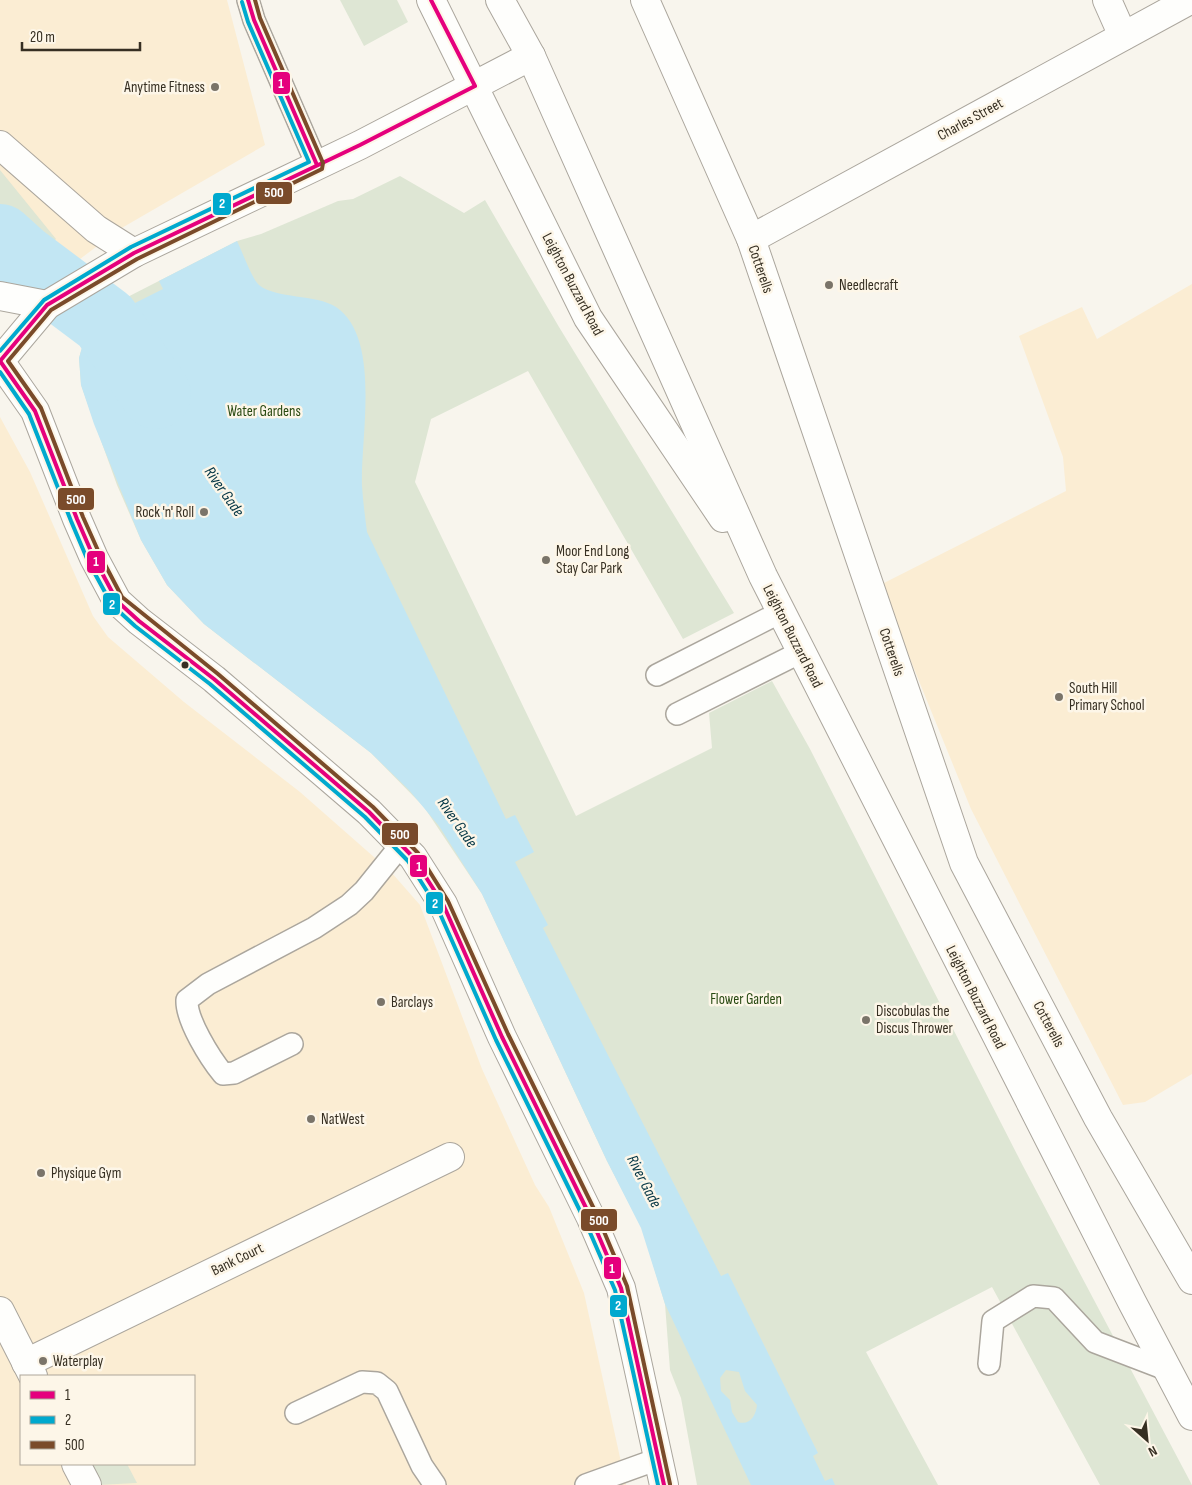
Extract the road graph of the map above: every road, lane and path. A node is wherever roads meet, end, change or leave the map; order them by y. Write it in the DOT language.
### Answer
graph roads {
  1 [pos="248,0"];
  2 [pos="430,0"];
  3 [pos="500,0"];
  4 [pos="645,0"];
  5 [pos="1108,0"];
  6 [pos="1190,0"];
  7 [pos="1123,36"];
  8 [pos="531,56"];
  9 [pos="474,86"];
  10 [pos="0,145"];
  11 [pos="317,165"];
  12 [pos="751,239"];
  13 [pos="134,253"];
  14 [pos="0,296"];
  15 [pos="47,305"];
  16 [pos="0,361"];
  17 [pos="763,576"];
  18 [pos="781,612"];
  19 [pos="801,652"];
  20 [pos="657,675"];
  21 [pos="677,714"];
  22 [pos="401,845"];
  23 [pos="292,1044"];
  24 [pos="450,1157"];
  25 [pos="1188,1263"];
  26 [pos="0,1312"];
  27 [pos="989,1364"];
  28 [pos="29,1370"];
  29 [pos="1168,1370"];
  30 [pos="296,1413"];
  31 [pos="1192,1416"];
  32 [pos="77,1465"];
  33 [pos="661,1472"];
  34 [pos="87,1485"];
  35 [pos="436,1485"];
  36 [pos="586,1485"];
  1 -- 11 [label="lane"];
  2 -- 9 [label="street, Leighton Buzzard Road"];
  3 -- 8 [label="street, Leighton Buzzard Road"];
  4 -- 12 [label="street, Cotterells"];
  5 -- 7 [label="street"];
  6 -- 7 [label="street, Charles Street"];
  7 -- 12 [label="street, Charles Street"];
  8 -- 9 [label="street"];
  8 -- 17 [label="street, Leighton Buzzard Road"];
  9 -- 11 [label="street"];
  9 -- 17 [label="street, Leighton Buzzard Road"];
  10 -- 13 [label="street"];
  11 -- 13 [label="street"];
  12 -- 25 [label="street, Cotterells"];
  13 -- 15 [label="street"];
  14 -- 15 [label="street"];
  15 -- 16 [label="street"];
  16 -- 22 [label="street"];
  17 -- 18 [label="street, Leighton Buzzard Road"];
  18 -- 19 [label="street, Leighton Buzzard Road"];
  18 -- 20 [label="lane"];
  19 -- 21 [label="lane"];
  19 -- 29 [label="street, Leighton Buzzard Road"];
  22 -- 23 [label="lane"];
  22 -- 33 [label="street"];
  24 -- 28 [label="street, Bank Court"];
  26 -- 28 [label="street"];
  27 -- 29 [label="lane"];
  29 -- 31 [label="street, Leighton Buzzard Road"];
  30 -- 35 [label="lane"];
  32 -- 34 [label="street"];
  33 -- 36 [label="lane"];
}
